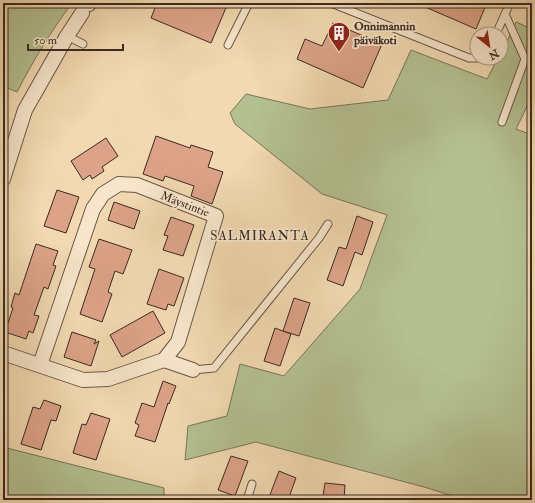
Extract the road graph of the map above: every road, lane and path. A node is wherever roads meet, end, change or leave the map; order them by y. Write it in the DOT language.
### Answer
graph roads {
  1 [pos="250,3"];
  2 [pos="331,3"];
  3 [pos="510,3"];
  4 [pos="87,7"];
  5 [pos="505,14"];
  6 [pos="500,26"];
  7 [pos="67,36"];
  8 [pos="83,44"];
  9 [pos="228,45"];
  10 [pos="469,58"];
  11 [pos="502,122"];
  12 [pos="3,179"];
  13 [pos="328,224"];
  14 [pos="3,353"];
  15 [pos="164,360"];
  16 [pos="40,365"];
  17 [pos="193,370"];
  18 [pos="252,484"];
  19 [pos="247,500"];
  1 -- 9 [label="lane"];
  2 -- 10 [label="lane"];
  3 -- 5 [label="lane"];
  4 -- 7 [label="street"];
  5 -- 6 [label="lane"];
  5 -- 11 [label="lane"];
  7 -- 8 [label="lane"];
  7 -- 12 [label="street"];
  13 -- 17 [label="lane"];
  14 -- 16 [label="street"];
  15 -- 16 [label="street"];
  15 -- 16 [label="street, Mäystintie"];
  15 -- 17 [label="street"];
  18 -- 19 [label="lane"];
}
